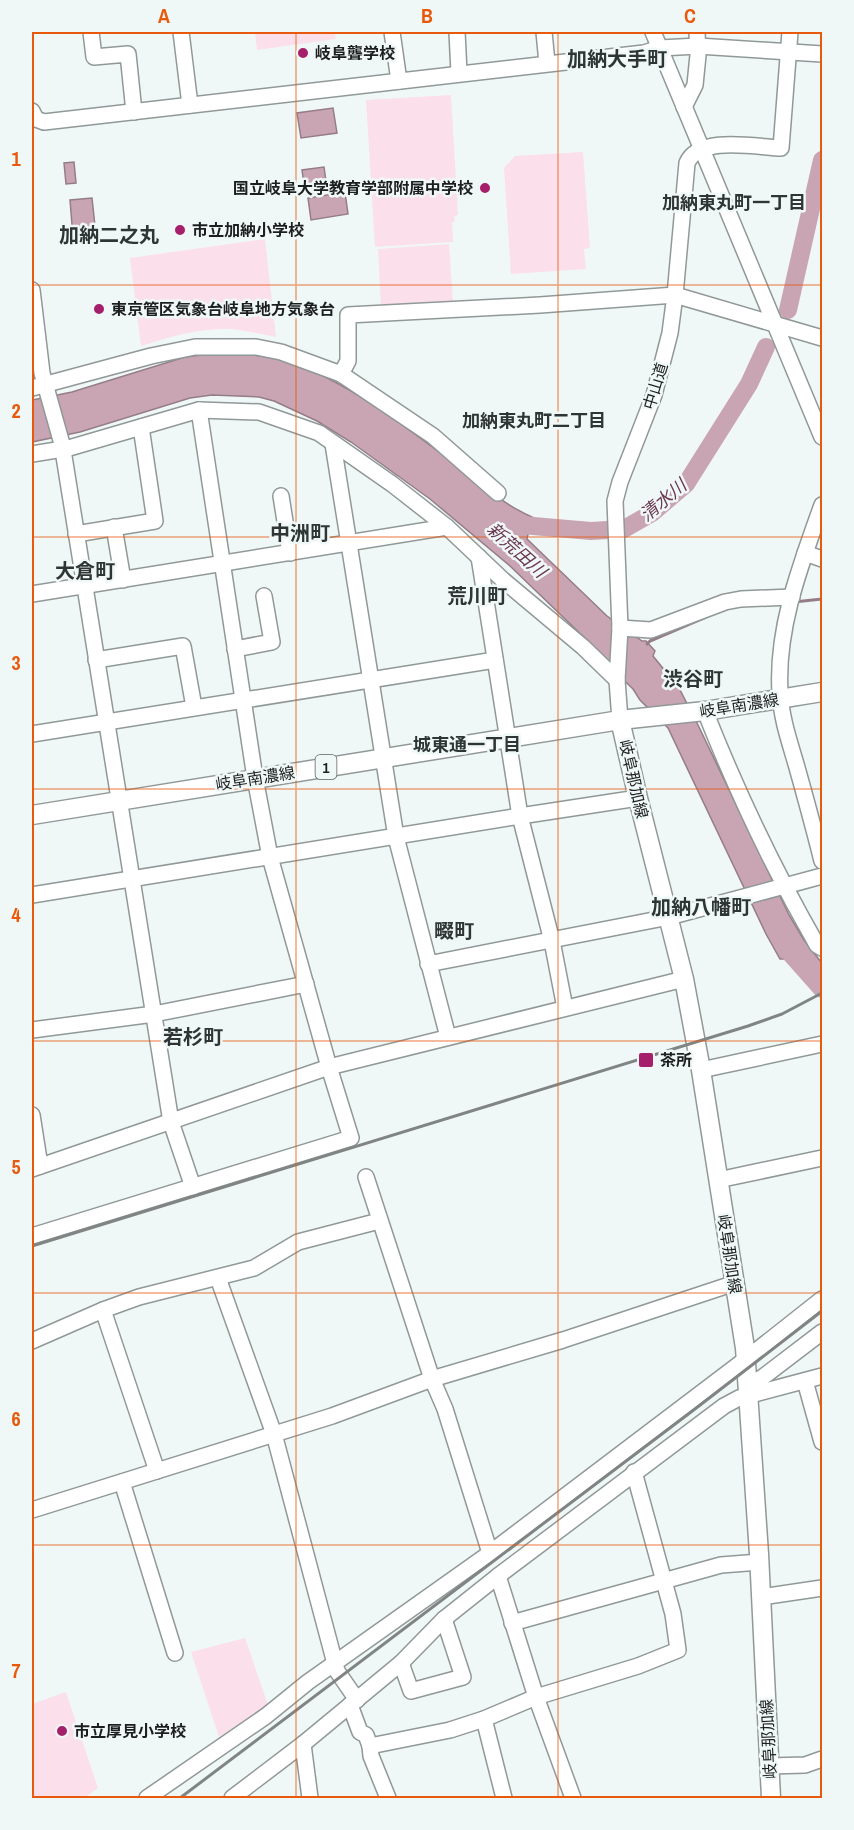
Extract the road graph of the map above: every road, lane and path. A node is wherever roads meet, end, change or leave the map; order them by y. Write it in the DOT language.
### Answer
graph roads {
  1 [pos="91,32"];
  2 [pos="181,32"];
  3 [pos="392,32"];
  4 [pos="457,32"];
  5 [pos="544,32"];
  6 [pos="653,32"];
  7 [pos="790,32"];
  8 [pos="697,39"];
  9 [pos="660,48"];
  10 [pos="789,51"];
  11 [pos="822,54"];
  12 [pos="547,63"];
  13 [pos="459,73"];
  14 [pos="399,81"];
  15 [pos="190,105"];
  16 [pos="684,106"];
  17 [pos="134,111"];
  18 [pos="32,113"];
  19 [pos="702,147"];
  20 [pos="32,290"];
  21 [pos="675,295"];
  22 [pos="775,324"];
  23 [pos="822,338"];
  24 [pos="341,374"];
  25 [pos="41,387"];
  26 [pos="199,410"];
  27 [pos="141,427"];
  28 [pos="822,437"];
  29 [pos="333,444"];
  30 [pos="62,446"];
  31 [pos="32,454"];
  32 [pos="498,493"];
  33 [pos="281,496"];
  34 [pos="822,505"];
  35 [pos="447,527"];
  36 [pos="114,528"];
  37 [pos="76,534"];
  38 [pos="349,544"];
  39 [pos="290,553"];
  40 [pos="805,553"];
  41 [pos="479,557"];
  42 [pos="822,559"];
  43 [pos="222,564"];
  44 [pos="123,580"];
  45 [pos="84,586"];
  46 [pos="32,594"];
  47 [pos="264,596"];
  48 [pos="791,602"];
  49 [pos="620,628"];
  50 [pos="235,649"];
  51 [pos="96,660"];
  52 [pos="495,660"];
  53 [pos="371,679"];
  54 [pos="617,680"];
  55 [pos="822,684"];
  56 [pos="822,692"];
  57 [pos="780,695"];
  58 [pos="243,699"];
  59 [pos="194,707"];
  60 [pos="699,709"];
  61 [pos="620,720"];
  62 [pos="106,722"];
  63 [pos="32,734"];
  64 [pos="507,738"];
  65 [pos="383,758"];
  66 [pos="255,778"];
  67 [pos="638,798"];
  68 [pos="119,801"];
  69 [pos="32,814"];
  70 [pos="520,816"];
  71 [pos="396,837"];
  72 [pos="270,857"];
  73 [pos="822,861"];
  74 [pos="822,876"];
  75 [pos="132,879"];
  76 [pos="782,887"];
  77 [pos="32,895"];
  78 [pos="669,917"];
  79 [pos="552,941"];
  80 [pos="822,948"];
  81 [pos="428,964"];
  82 [pos="684,979"];
  83 [pos="306,984"];
  84 [pos="565,1008"];
  85 [pos="154,1014"];
  86 [pos="32,1030"];
  87 [pos="447,1037"];
  88 [pos="822,1044"];
  89 [pos="329,1067"];
  90 [pos="701,1070"];
  91 [pos="32,1115"];
  92 [pos="171,1122"];
  93 [pos="822,1158"];
  94 [pos="36,1168"];
  95 [pos="366,1177"];
  96 [pos="718,1179"];
  97 [pos="193,1187"];
  98 [pos="379,1221"];
  99 [pos="32,1236"];
  100 [pos="218,1278"];
  101 [pos="735,1283"];
  102 [pos="822,1299"];
  103 [pos="103,1310"];
  104 [pos="822,1332"];
  105 [pos="32,1341"];
  106 [pos="746,1359"];
  107 [pos="822,1376"];
  108 [pos="432,1379"];
  109 [pos="805,1381"];
  110 [pos="749,1390"];
  111 [pos="274,1434"];
  112 [pos="822,1442"];
  113 [pos="157,1471"];
  114 [pos="634,1472"];
  115 [pos="123,1482"];
  116 [pos="32,1510"];
  117 [pos="490,1553"];
  118 [pos="760,1562"];
  119 [pos="498,1576"];
  120 [pos="664,1581"];
  121 [pos="822,1588"];
  122 [pos="761,1598"];
  123 [pos="444,1619"];
  124 [pos="512,1623"];
  125 [pos="175,1653"];
  126 [pos="401,1663"];
  127 [pos="335,1664"];
  128 [pos="536,1697"];
  129 [pos="353,1702"];
  130 [pos="483,1719"];
  131 [pos="303,1744"];
  132 [pos="370,1746"];
  133 [pos="822,1759"];
  134 [pos="769,1766"];
  135 [pos="147,1798"];
  136 [pos="232,1798"];
  137 [pos="310,1798"];
  138 [pos="388,1798"];
  139 [pos="504,1798"];
  140 [pos="573,1798"];
  141 [pos="771,1798"];
  1 -- 17 [label="street"];
  2 -- 15 [label="street"];
  3 -- 14 [label="street"];
  4 -- 13 [label="street"];
  5 -- 12 [label="street"];
  6 -- 9 [label="street"];
  7 -- 10 [label="street"];
  8 -- 9 [label="street"];
  8 -- 10 [label="street"];
  8 -- 16 [label="street"];
  9 -- 12 [label="street"];
  9 -- 16 [label="street"];
  10 -- 11 [label="street"];
  10 -- 19 [label="street"];
  12 -- 13 [label="street"];
  13 -- 14 [label="street"];
  14 -- 15 [label="street"];
  15 -- 17 [label="street"];
  16 -- 19 [label="street"];
  17 -- 18 [label="street"];
  19 -- 21 [label="street, 中山道"];
  19 -- 22 [label="street"];
  20 -- 25 [label="street"];
  21 -- 22 [label="street"];
  21 -- 24 [label="street"];
  21 -- 49 [label="street, 中山道"];
  22 -- 23 [label="street"];
  22 -- 28 [label="street"];
  24 -- 25 [label="street"];
  24 -- 32 [label="street"];
  25 -- 30 [label="street"];
  26 -- 27 [label="street"];
  26 -- 29 [label="street"];
  26 -- 43 [label="street"];
  27 -- 30 [label="street"];
  27 -- 36 [label="street"];
  29 -- 35 [label="street"];
  29 -- 38 [label="street"];
  30 -- 31 [label="street"];
  30 -- 37 [label="street"];
  33 -- 39 [label="street"];
  34 -- 40 [label="street"];
  35 -- 38 [label="street"];
  35 -- 41 [label="street"];
  36 -- 37 [label="street"];
  36 -- 44 [label="street"];
  37 -- 45 [label="street"];
  38 -- 39 [label="street"];
  38 -- 53 [label="street"];
  39 -- 43 [label="street"];
  40 -- 42 [label="street"];
  40 -- 48 [label="street"];
  41 -- 52 [label="street"];
  41 -- 54 [label="street"];
  43 -- 44 [label="street"];
  43 -- 50 [label="street"];
  44 -- 45 [label="street"];
  45 -- 46 [label="street"];
  45 -- 51 [label="street"];
  47 -- 50 [label="street"];
  48 -- 49 [label="street"];
  48 -- 57 [label="street"];
  49 -- 54 [label="street, 中山道"];
  50 -- 58 [label="street"];
  51 -- 59 [label="street"];
  51 -- 62 [label="street"];
  52 -- 53 [label="street"];
  52 -- 64 [label="street"];
  53 -- 58 [label="street"];
  53 -- 65 [label="street"];
  54 -- 61 [label="street, 中山道"];
  55 -- 57 [label="main road, 岐阜南濃線 / 1"];
  56 -- 57 [label="main road, 岐阜南濃線 / 1"];
  57 -- 60 [label="main road, 岐阜南濃線 / 1"];
  57 -- 73 [label="street"];
  58 -- 59 [label="street"];
  58 -- 66 [label="street"];
  59 -- 62 [label="street"];
  60 -- 61 [label="main road, 岐阜南濃線 / 1"];
  60 -- 76 [label="street"];
  61 -- 64 [label="main road, 岐阜南濃線 / 1"];
  61 -- 67 [label="main road, 岐阜那加線"];
  62 -- 63 [label="street"];
  62 -- 68 [label="street"];
  64 -- 65 [label="main road, 岐阜南濃線 / 1"];
  64 -- 70 [label="street"];
  65 -- 66 [label="main road, 岐阜南濃線 / 1"];
  65 -- 71 [label="street"];
  66 -- 68 [label="main road, 岐阜南濃線 / 1"];
  66 -- 72 [label="street"];
  67 -- 70 [label="street"];
  67 -- 78 [label="main road, 岐阜那加線"];
  68 -- 69 [label="main road, 岐阜南濃線 / 1"];
  68 -- 75 [label="street"];
  70 -- 71 [label="street"];
  70 -- 79 [label="street"];
  71 -- 72 [label="street"];
  71 -- 81 [label="street"];
  72 -- 75 [label="street"];
  72 -- 83 [label="street"];
  74 -- 76 [label="street"];
  75 -- 77 [label="street"];
  75 -- 85 [label="street"];
  76 -- 78 [label="street"];
  76 -- 80 [label="street"];
  78 -- 79 [label="street"];
  78 -- 82 [label="main road, 岐阜那加線"];
  79 -- 81 [label="street"];
  79 -- 84 [label="street"];
  81 -- 87 [label="street"];
  82 -- 84 [label="street"];
  82 -- 90 [label="main road, 岐阜那加線"];
  83 -- 85 [label="street"];
  83 -- 89 [label="street"];
  84 -- 87 [label="street"];
  85 -- 86 [label="street"];
  85 -- 92 [label="street"];
  87 -- 89 [label="street"];
  88 -- 90 [label="street"];
  89 -- 92 [label="street"];
  89 -- 97 [label="street"];
  90 -- 96 [label="main road, 岐阜那加線"];
  91 -- 94 [label="street"];
  92 -- 94 [label="street"];
  92 -- 97 [label="street"];
  93 -- 96 [label="street"];
  95 -- 98 [label="street"];
  96 -- 101 [label="main road, 岐阜那加線"];
  97 -- 99 [label="street"];
  98 -- 100 [label="street"];
  98 -- 108 [label="street"];
  100 -- 103 [label="street"];
  100 -- 111 [label="street"];
  101 -- 106 [label="main road, 岐阜那加線"];
  101 -- 108 [label="street"];
  102 -- 106 [label="street"];
  103 -- 105 [label="street"];
  103 -- 113 [label="street"];
  104 -- 110 [label="street"];
  106 -- 110 [label="main road, 岐阜那加線"];
  106 -- 117 [label="street"];
  107 -- 109 [label="street"];
  108 -- 111 [label="street"];
  108 -- 117 [label="street"];
  109 -- 110 [label="street"];
  109 -- 112 [label="street"];
  110 -- 114 [label="street"];
  110 -- 118 [label="main road, 岐阜那加線"];
  111 -- 113 [label="street"];
  111 -- 127 [label="street"];
  113 -- 115 [label="street"];
  114 -- 119 [label="street"];
  114 -- 120 [label="street"];
  115 -- 116 [label="street"];
  115 -- 125 [label="street"];
  117 -- 127 [label="street"];
  118 -- 120 [label="street"];
  118 -- 122 [label="main road, 岐阜那加線"];
  119 -- 123 [label="street"];
  119 -- 124 [label="street"];
  120 -- 124 [label="street"];
  120 -- 128 [label="street"];
  121 -- 122 [label="street"];
  122 -- 134 [label="main road, 岐阜那加線"];
  123 -- 126 [label="street"];
  123 -- 126 [label="street"];
  124 -- 128 [label="street"];
  126 -- 129 [label="street"];
  127 -- 129 [label="street"];
  127 -- 135 [label="street"];
  128 -- 130 [label="street"];
  128 -- 140 [label="street"];
  129 -- 131 [label="street"];
  129 -- 132 [label="street"];
  130 -- 132 [label="street"];
  130 -- 139 [label="street"];
  131 -- 136 [label="street"];
  131 -- 137 [label="street"];
  132 -- 138 [label="street"];
  133 -- 134 [label="street"];
  134 -- 141 [label="main road, 岐阜那加線"];
}
